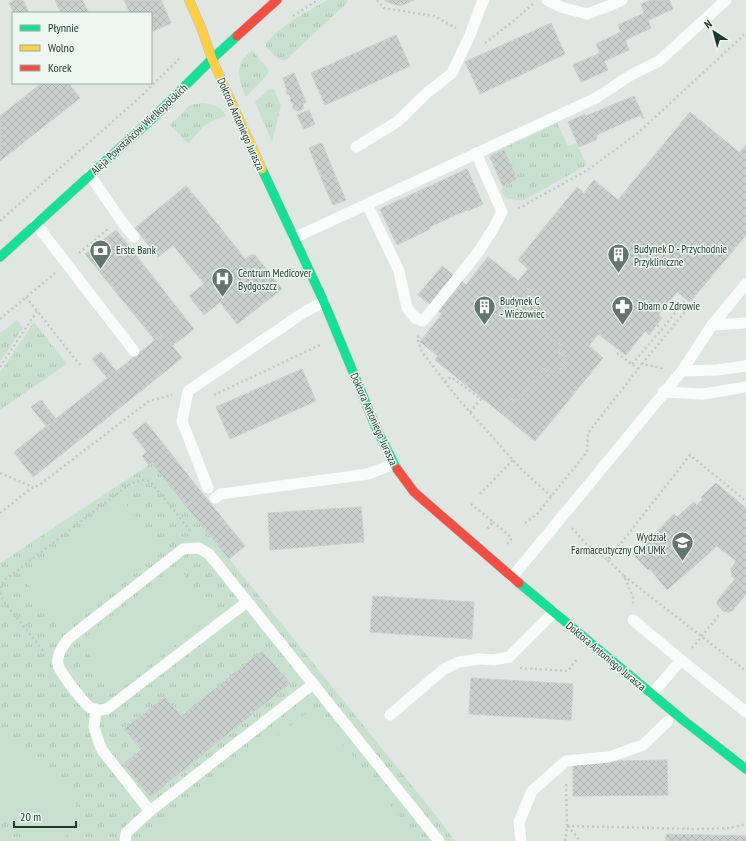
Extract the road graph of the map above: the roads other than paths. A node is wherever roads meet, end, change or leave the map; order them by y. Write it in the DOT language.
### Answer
graph roads {
  1 [pos="189,0"];
  2 [pos="277,0"];
  3 [pos="484,0"];
  4 [pos="548,0"];
  5 [pos="622,0"];
  6 [pos="726,0"];
  7 [pos="212,59"];
  8 [pos="356,147"];
  9 [pos="476,153"];
  10 [pos="90,175"];
  11 [pos="367,204"];
  12 [pos="36,224"];
  13 [pos="134,237"];
  14 [pos="294,238"];
  15 [pos="0,257"];
  16 [pos="746,284"];
  17 [pos="324,302"];
  18 [pos="746,323"];
  19 [pos="712,325"];
  20 [pos="134,351"];
  21 [pos="746,366"];
  22 [pos="682,371"];
  23 [pos="746,386"];
  24 [pos="663,392"];
  25 [pos="394,464"];
  26 [pos="208,488"];
  27 [pos="216,498"];
  28 [pos="512,577"];
  29 [pos="247,602"];
  30 [pos="554,612"];
  31 [pos="633,620"];
  32 [pos="681,660"];
  33 [pos="313,684"];
  34 [pos="652,694"];
  35 [pos="96,709"];
  36 [pos="746,712"];
  37 [pos="390,715"];
  38 [pos="668,721"];
  39 [pos="746,769"];
  40 [pos="150,811"];
  41 [pos="125,841"];
  42 [pos="438,841"];
  43 [pos="521,841"];
  1 -- 7 [label="street, Doktora Antoniego Jurasza"];
  2 -- 7 [label="street, Aleja Powstańców Wielkopolskich"];
  3 -- 8 [label="lane"];
  4 -- 5 [label="lane"];
  6 -- 9 [label="lane"];
  7 -- 10 [label="street, Aleja Powstańców Wielkopolskich"];
  7 -- 14 [label="street, Doktora Antoniego Jurasza"];
  9 -- 11 [label="lane"];
  9 -- 11 [label="lane"];
  10 -- 12 [label="street, Aleja Powstańców Wielkopolskich"];
  10 -- 13 [label="lane"];
  11 -- 14 [label="lane"];
  12 -- 15 [label="street, Aleja Powstańców Wielkopolskich"];
  12 -- 20 [label="lane"];
  14 -- 17 [label="street, Doktora Antoniego Jurasza"];
  16 -- 19 [label="lane"];
  17 -- 25 [label="street, Doktora Antoniego Jurasza"];
  17 -- 26 [label="lane"];
  18 -- 19 [label="lane"];
  19 -- 22 [label="lane"];
  21 -- 22 [label="lane"];
  22 -- 24 [label="lane"];
  23 -- 24 [label="lane"];
  24 -- 28 [label="lane"];
  25 -- 27 [label="lane"];
  25 -- 28 [label="street, Doktora Antoniego Jurasza"];
  28 -- 30 [label="street, Doktora Antoniego Jurasza"];
  29 -- 33 [label="lane"];
  29 -- 35 [label="lane"];
  29 -- 35 [label="lane"];
  30 -- 34 [label="street, Doktora Antoniego Jurasza"];
  30 -- 37 [label="lane"];
  31 -- 32 [label="lane"];
  32 -- 34 [label="lane"];
  32 -- 36 [label="lane"];
  33 -- 40 [label="lane"];
  33 -- 42 [label="lane"];
  34 -- 39 [label="street, Doktora Antoniego Jurasza"];
  35 -- 40 [label="lane"];
  38 -- 43 [label="lane"];
  40 -- 41 [label="lane"];
}
